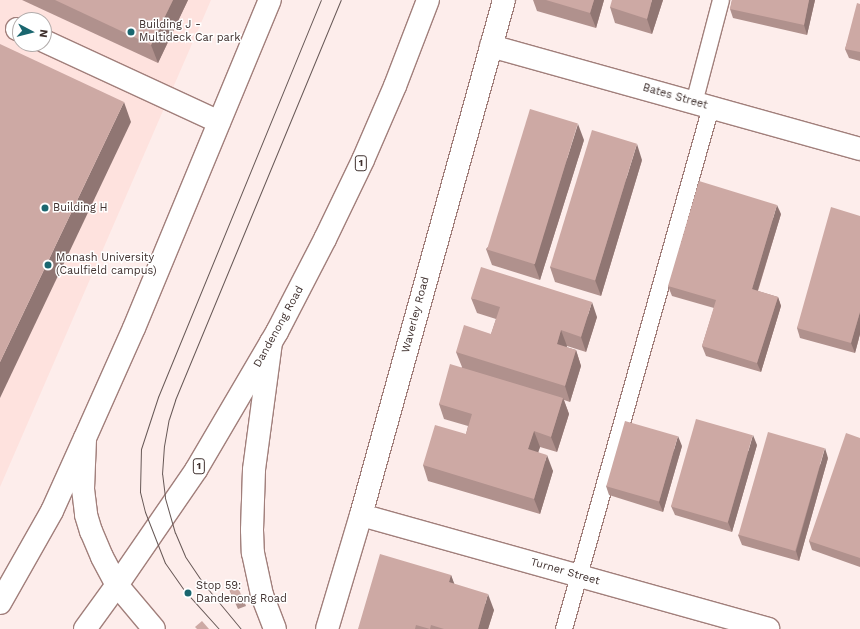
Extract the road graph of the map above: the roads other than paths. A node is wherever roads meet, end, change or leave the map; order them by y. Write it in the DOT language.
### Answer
graph roads {
  1 [pos="270,0"];
  2 [pos="428,0"];
  3 [pos="504,0"];
  4 [pos="721,0"];
  5 [pos="52,45"];
  6 [pos="491,46"];
  7 [pos="702,105"];
  8 [pos="219,122"];
  9 [pos="860,149"];
  10 [pos="271,342"];
  11 [pos="85,438"];
  12 [pos="361,515"];
  13 [pos="578,576"];
  14 [pos="118,585"];
  15 [pos="0,603"];
  16 [pos="85,629"];
  17 [pos="154,629"];
  18 [pos="275,629"];
  19 [pos="326,629"];
  20 [pos="564,629"];
  21 [pos="768,629"];
  1 -- 8 [label="main road"];
  2 -- 10 [label="main road, Dandenong Road / 1"];
  3 -- 6 [label="main road, Waverley Road"];
  4 -- 7 [label="lane"];
  5 -- 8 [label="main road"];
  6 -- 7 [label="main road, Bates Street"];
  6 -- 12 [label="main road, Waverley Road"];
  7 -- 9 [label="main road, Bates Street"];
  7 -- 13 [label="lane"];
  8 -- 11 [label="main road"];
  10 -- 14 [label="main road, Dandenong Road / 1"];
  10 -- 18 [label="main road"];
  11 -- 14 [label="main road"];
  11 -- 15 [label="main road"];
  12 -- 13 [label="main road, Turner Street"];
  12 -- 19 [label="main road, Waverley Road"];
  13 -- 20 [label="lane"];
  13 -- 21 [label="main road, Turner Street"];
  14 -- 16 [label="main road, Dandenong Road / 1"];
  14 -- 17 [label="main road"];
}
